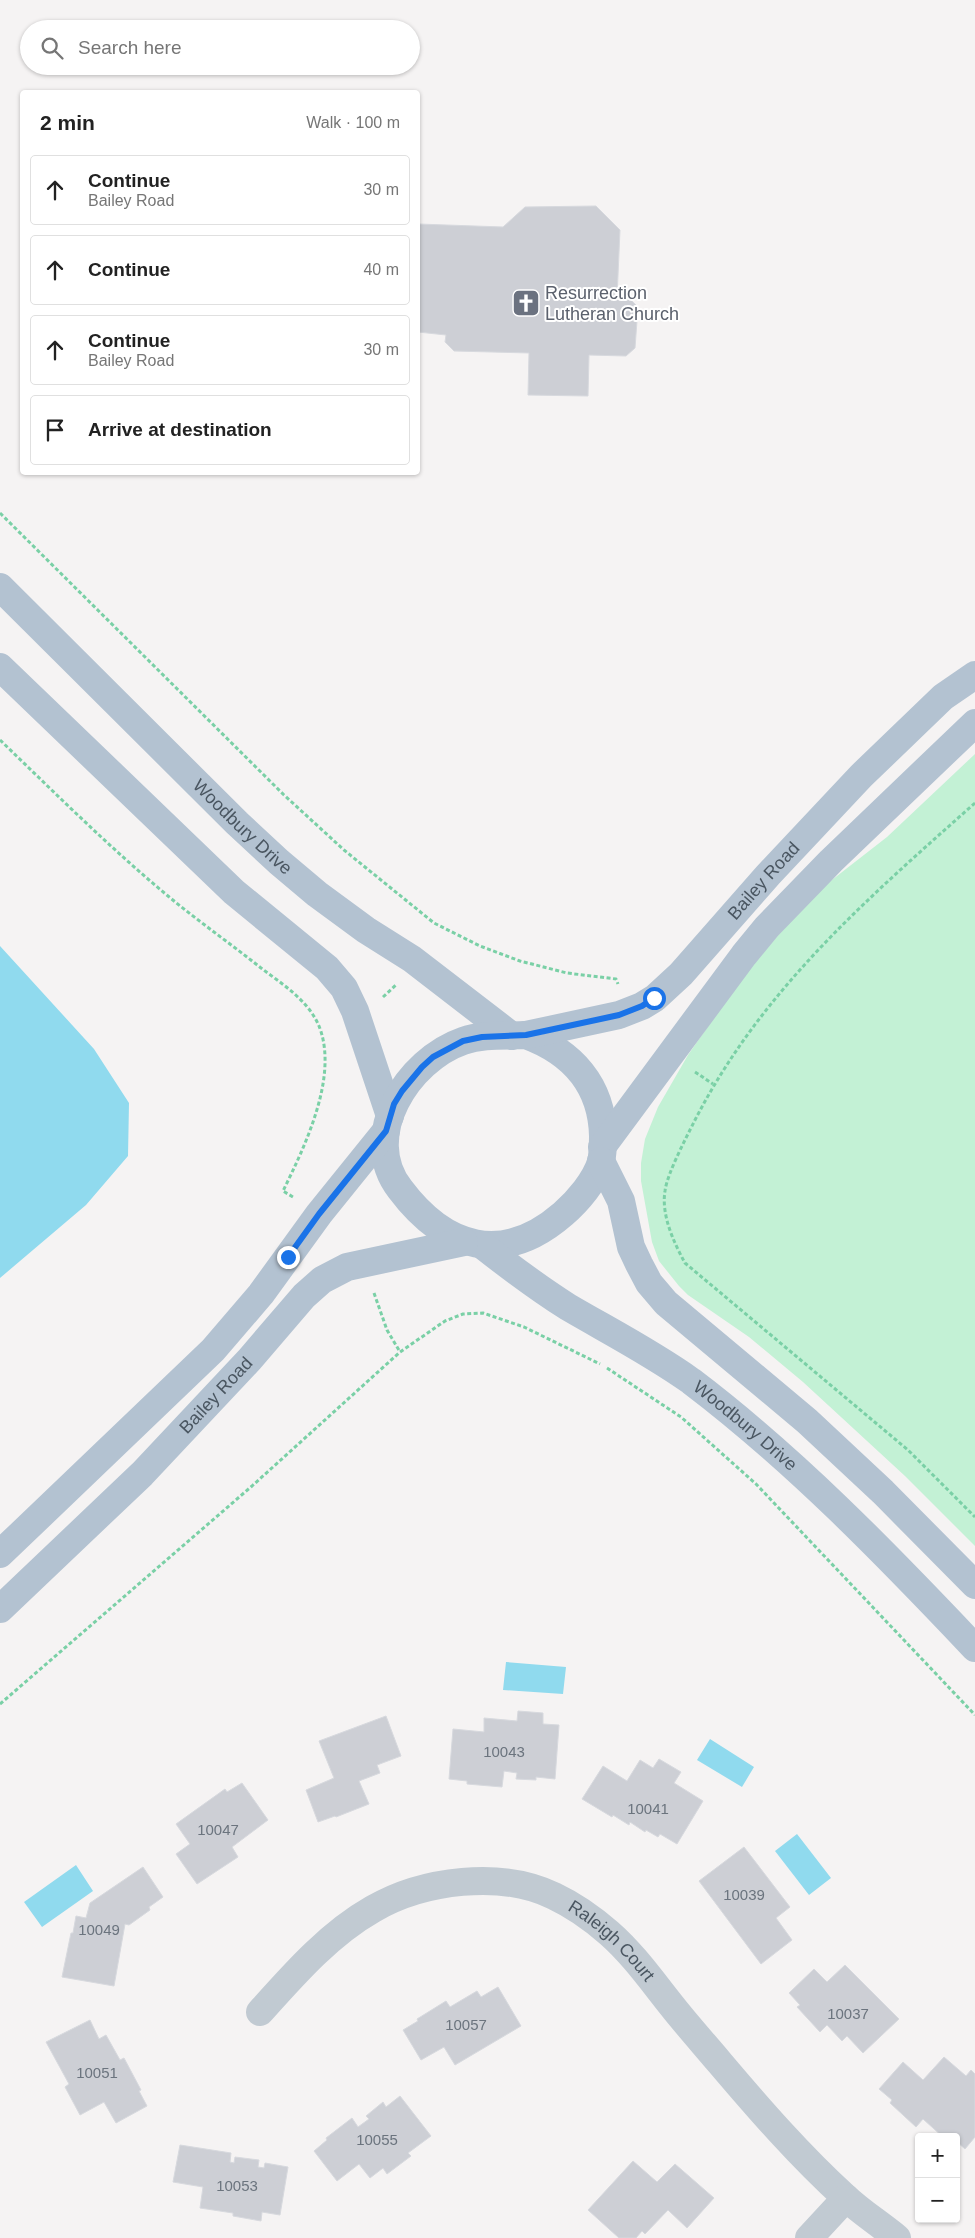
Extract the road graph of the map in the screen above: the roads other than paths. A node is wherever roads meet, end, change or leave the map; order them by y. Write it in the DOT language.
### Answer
graph roads {
  1 [pos="0,587"];
  2 [pos="0,668"];
  3 [pos="975,675"];
  4 [pos="975,723"];
  5 [pos="519,1036"];
  6 [pos="388,1123"];
  7 [pos="602,1154"];
  8 [pos="473,1244"];
  9 [pos="0,1554"];
  10 [pos="975,1585"];
  11 [pos="0,1609"];
  12 [pos="975,1648"];
  13 [pos="260,2012"];
  14 [pos="846,2198"];
  15 [pos="809,2238"];
  16 [pos="897,2238"];
  1 -- 5 [label="main road, Woodbury Drive"];
  2 -- 6 [label="main road"];
  3 -- 5 [label="main road, Bailey Road"];
  4 -- 7 [label="main road, Bailey Road"];
  5 -- 6 [label="main road"];
  5 -- 7 [label="main road"];
  6 -- 8 [label="main road, Woodbury Drive"];
  6 -- 9 [label="main road, Bailey Road"];
  7 -- 8 [label="main road, Bailey Road"];
  7 -- 10 [label="main road"];
  8 -- 11 [label="main road, Bailey Road"];
  8 -- 12 [label="main road, Woodbury Drive"];
  13 -- 14 [label="street, Raleigh Court"];
  14 -- 15 [label="street"];
  14 -- 16 [label="street, Raleigh Court"];
}
